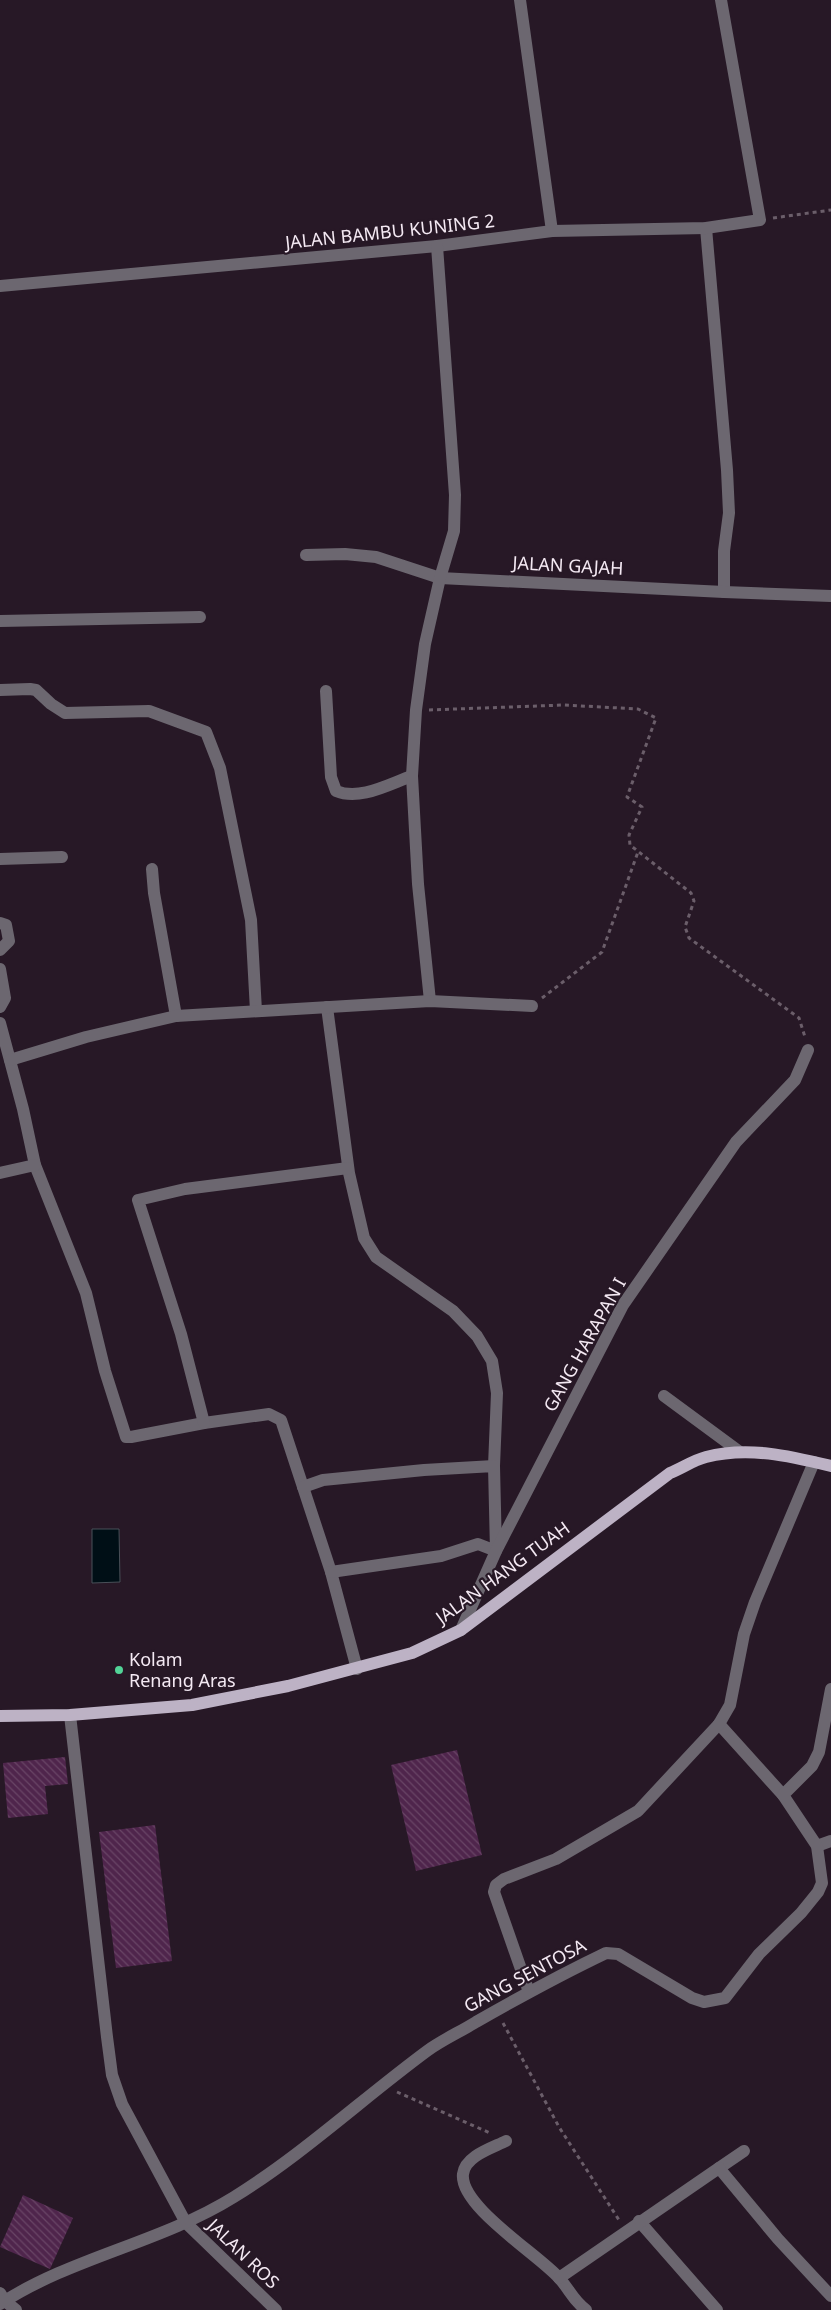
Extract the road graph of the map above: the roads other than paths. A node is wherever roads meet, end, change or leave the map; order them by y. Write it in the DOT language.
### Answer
graph roads {
  1 [pos="520,0"];
  2 [pos="721,0"];
  3 [pos="706,228"];
  4 [pos="552,231"];
  5 [pos="437,246"];
  6 [pos="0,286"];
  7 [pos="306,555"];
  8 [pos="440,578"];
  9 [pos="724,592"];
  10 [pos="831,596"];
  11 [pos="200,617"];
  12 [pos="0,621"];
  13 [pos="0,690"];
  14 [pos="326,691"];
  15 [pos="412,776"];
  16 [pos="62,856"];
  17 [pos="0,859"];
  18 [pos="152,869"];
  19 [pos="0,923"];
  20 [pos="0,950"];
  21 [pos="0,969"];
  22 [pos="430,1001"];
  23 [pos="532,1006"];
  24 [pos="0,1007"];
  25 [pos="327,1007"];
  26 [pos="256,1010"];
  27 [pos="176,1016"];
  28 [pos="0,1023"];
  29 [pos="808,1050"];
  30 [pos="10,1060"];
  31 [pos="35,1165"];
  32 [pos="348,1168"];
  33 [pos="0,1173"];
  34 [pos="664,1396"];
  35 [pos="204,1423"];
  36 [pos="740,1452"];
  37 [pos="814,1462"];
  38 [pos="494,1466"];
  39 [pos="831,1466"];
  40 [pos="304,1488"];
  41 [pos="496,1552"];
  42 [pos="330,1572"];
  43 [pos="462,1630"];
  44 [pos="357,1669"];
  45 [pos="831,1689"];
  46 [pos="70,1715"];
  47 [pos="0,1716"];
  48 [pos="719,1724"];
  49 [pos="783,1795"];
  50 [pos="831,1840"];
  51 [pos="816,1846"];
  52 [pos="529,1992"];
  53 [pos="506,2141"];
  54 [pos="744,2151"];
  55 [pos="719,2168"];
  56 [pos="639,2222"];
  57 [pos="186,2223"];
  58 [pos="559,2278"];
  59 [pos="831,2296"];
  60 [pos="2,2299"];
  61 [pos="16,2310"];
  62 [pos="276,2310"];
  63 [pos="586,2310"];
  64 [pos="717,2310"];
  1 -- 4 [label="street"];
  2 -- 3 [label="street, JALAN BAMBU KUNING 2"];
  3 -- 4 [label="street, JALAN BAMBU KUNING 2"];
  3 -- 9 [label="street"];
  4 -- 5 [label="street, JALAN BAMBU KUNING 2"];
  5 -- 6 [label="street, JALAN BAMBU KUNING 2"];
  5 -- 8 [label="street"];
  7 -- 8 [label="street, JALAN GAJAH"];
  8 -- 9 [label="street, JALAN GAJAH"];
  8 -- 15 [label="street"];
  9 -- 10 [label="street, JALAN GAJAH"];
  11 -- 12 [label="street"];
  13 -- 26 [label="street"];
  14 -- 15 [label="street"];
  15 -- 22 [label="street"];
  16 -- 17 [label="street"];
  18 -- 27 [label="street"];
  19 -- 20 [label="street"];
  21 -- 24 [label="street"];
  22 -- 23 [label="street"];
  22 -- 25 [label="street"];
  25 -- 26 [label="street"];
  25 -- 32 [label="street"];
  26 -- 27 [label="street"];
  27 -- 30 [label="street"];
  28 -- 30 [label="street"];
  29 -- 41 [label="street, GANG HARAPAN I"];
  30 -- 31 [label="street"];
  31 -- 33 [label="street"];
  31 -- 35 [label="street"];
  32 -- 35 [label="street"];
  32 -- 38 [label="street"];
  34 -- 36 [label="street"];
  35 -- 40 [label="street"];
  36 -- 37 [label="main road, JALAN HANG TUAH"];
  36 -- 43 [label="main road, JALAN HANG TUAH"];
  37 -- 39 [label="main road, JALAN HANG TUAH"];
  37 -- 48 [label="street"];
  38 -- 40 [label="street"];
  38 -- 41 [label="street"];
  40 -- 42 [label="street"];
  41 -- 42 [label="street"];
  41 -- 43 [label="street, GANG HARAPAN I"];
  42 -- 44 [label="street"];
  43 -- 44 [label="main road, JALAN HANG TUAH"];
  44 -- 46 [label="main road, JALAN HANG TUAH"];
  45 -- 49 [label="street"];
  46 -- 47 [label="main road, JALAN HANG TUAH"];
  46 -- 57 [label="street, JALAN ROS"];
  48 -- 49 [label="street"];
  48 -- 52 [label="street"];
  49 -- 51 [label="street"];
  50 -- 51 [label="street"];
  51 -- 52 [label="street, GANG SENTOSA"];
  52 -- 57 [label="street, GANG SENTOSA"];
  53 -- 58 [label="street"];
  54 -- 55 [label="street"];
  55 -- 56 [label="street"];
  55 -- 59 [label="street"];
  56 -- 58 [label="street"];
  56 -- 64 [label="street"];
  57 -- 60 [label="street, GANG SENTOSA"];
  57 -- 62 [label="street, JALAN ROS"];
  58 -- 63 [label="street"];
  60 -- 61 [label="street"];
}
